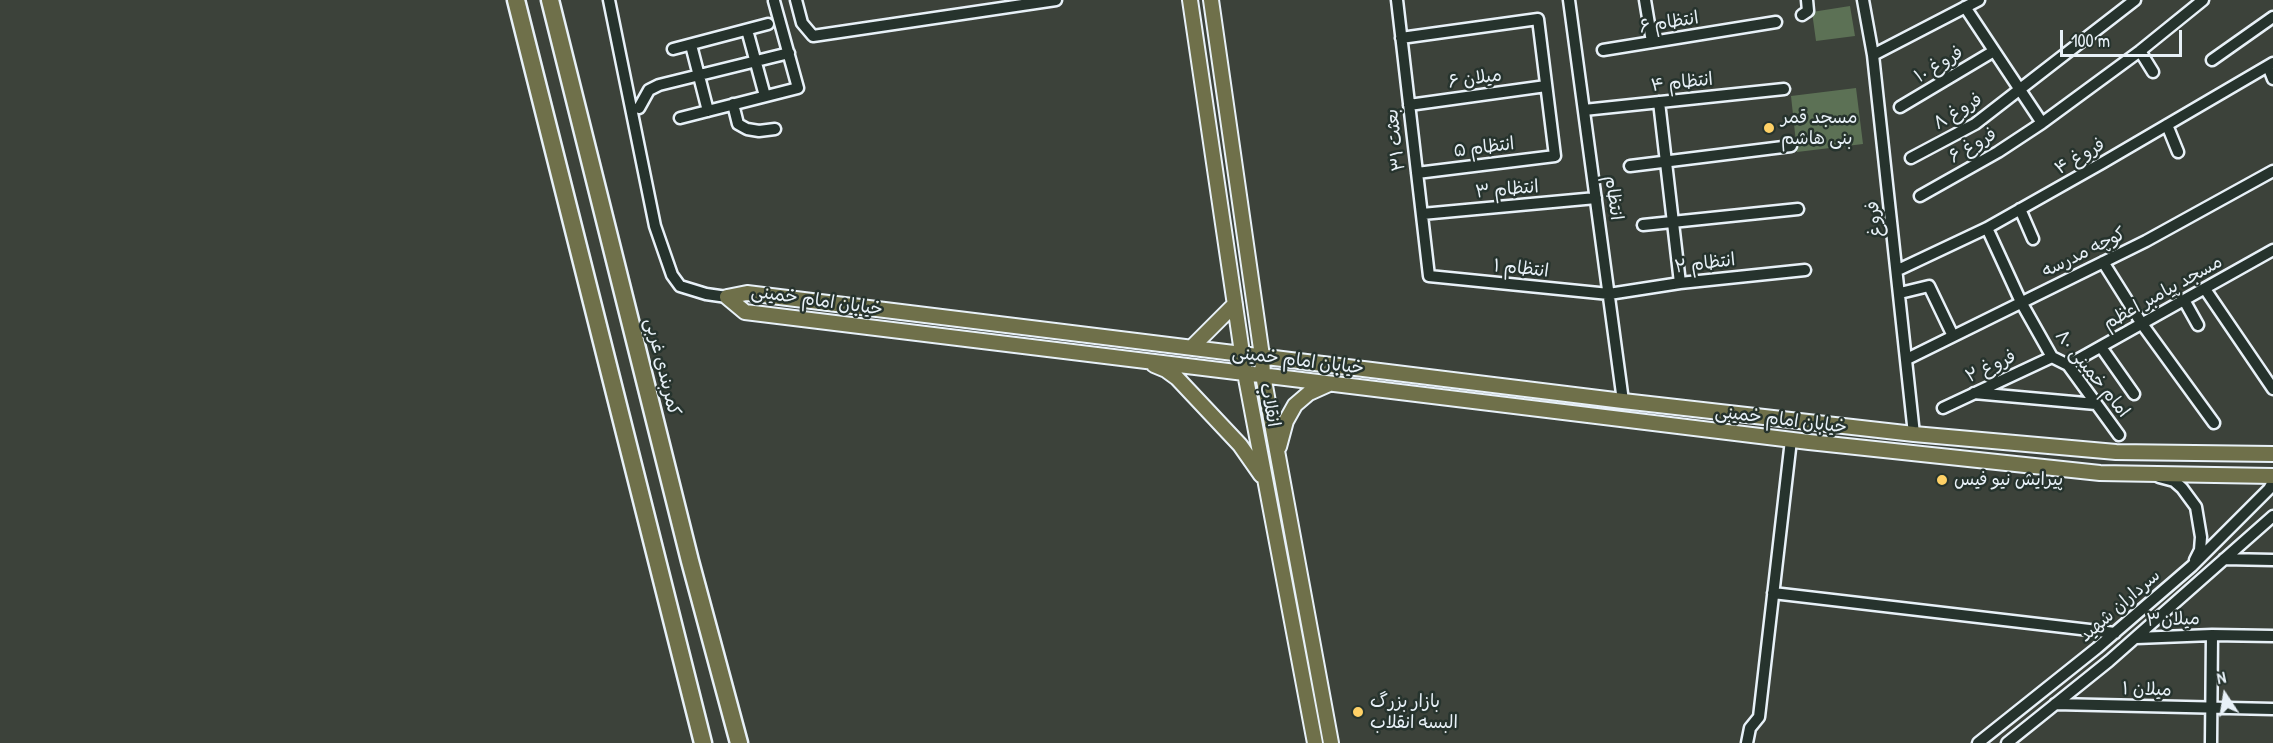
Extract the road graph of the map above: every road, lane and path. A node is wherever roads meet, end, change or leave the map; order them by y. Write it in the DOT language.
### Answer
graph roads {
  1 [pos="516,0"];
  2 [pos="550,0"];
  3 [pos="609,0"];
  4 [pos="616,0"];
  5 [pos="796,0"];
  6 [pos="1056,0"];
  7 [pos="1190,0"];
  8 [pos="1211,0"];
  9 [pos="1397,0"];
  10 [pos="1569,0"];
  11 [pos="1645,0"];
  12 [pos="1807,0"];
  13 [pos="1863,0"];
  14 [pos="2135,0"];
  15 [pos="2203,0"];
  16 [pos="774,1"];
  17 [pos="1972,2"];
  18 [pos="982,5"];
  19 [pos="1802,15"];
  20 [pos="2273,17"];
  21 [pos="1776,22"];
  22 [pos="768,24"];
  23 [pos="747,30"];
  24 [pos="1401,38"];
  25 [pos="1652,42"];
  26 [pos="691,45"];
  27 [pos="673,49"];
  28 [pos="1603,50"];
  29 [pos="1994,51"];
  30 [pos="2140,51"];
  31 [pos="789,53"];
  32 [pos="1873,55"];
  33 [pos="2212,60"];
  34 [pos="755,62"];
  35 [pos="2270,64"];
  36 [pos="2153,72"];
  37 [pos="699,76"];
  38 [pos="2273,79"];
  39 [pos="1546,86"];
  40 [pos="1784,89"];
  41 [pos="2020,91"];
  42 [pos="765,96"];
  43 [pos="1659,102"];
  44 [pos="733,104"];
  45 [pos="1409,105"];
  46 [pos="1900,107"];
  47 [pos="639,108"];
  48 [pos="708,111"];
  49 [pos="1584,111"];
  50 [pos="680,118"];
  51 [pos="2042,123"];
  52 [pos="2167,125"];
  53 [pos="775,129"];
  54 [pos="1791,146"];
  55 [pos="2178,152"];
  56 [pos="1911,158"];
  57 [pos="1665,162"];
  58 [pos="1630,166"];
  59 [pos="2273,171"];
  60 [pos="1417,173"];
  61 [pos="1920,195"];
  62 [pos="1596,198"];
  63 [pos="1798,208"];
  64 [pos="2020,209"];
  65 [pos="1422,214"];
  66 [pos="1672,224"];
  67 [pos="1643,225"];
  68 [pos="1987,228"];
  69 [pos="2033,239"];
  70 [pos="2273,250"];
  71 [pos="666,257"];
  72 [pos="2103,262"];
  73 [pos="1805,270"];
  74 [pos="1898,270"];
  75 [pos="1429,276"];
  76 [pos="1680,284"];
  77 [pos="2205,289"];
  78 [pos="1900,293"];
  79 [pos="1609,294"];
  80 [pos="727,297"];
  81 [pos="2184,300"];
  82 [pos="2021,302"];
  83 [pos="1235,304"];
  84 [pos="1257,320"];
  85 [pos="1238,322"];
  86 [pos="2142,324"];
  87 [pos="2198,326"];
  88 [pos="1953,336"];
  89 [pos="2102,346"];
  90 [pos="1192,347"];
  91 [pos="1243,353"];
  92 [pos="1262,356"];
  93 [pos="2052,357"];
  94 [pos="1906,358"];
  95 [pos="1141,360"];
  96 [pos="2068,365"];
  97 [pos="1245,373"];
  98 [pos="1263,375"];
  99 [pos="1331,383"];
  100 [pos="2273,389"];
  101 [pos="1974,393"];
  102 [pos="2134,394"];
  103 [pos="1623,401"];
  104 [pos="2096,404"];
  105 [pos="1943,408"];
  106 [pos="1812,423"];
  107 [pos="2214,423"];
  108 [pos="1914,434"];
  109 [pos="2119,435"];
  110 [pos="1791,440"];
  111 [pos="1809,442"];
  112 [pos="2273,444"];
  113 [pos="1277,452"];
  114 [pos="2258,454"];
  115 [pos="2273,454"];
  116 [pos="2150,476"];
  117 [pos="1265,483"];
  118 [pos="2272,483"];
  119 [pos="2273,516"];
  120 [pos="2224,559"];
  121 [pos="2273,560"];
  122 [pos="2192,566"];
  123 [pos="1773,593"];
  124 [pos="2115,633"];
  125 [pos="2212,635"];
  126 [pos="2273,636"];
  127 [pos="2136,638"];
  128 [pos="2097,648"];
  129 [pos="2109,661"];
  130 [pos="2055,704"];
  131 [pos="2211,708"];
  132 [pos="2273,709"];
  133 [pos="1333,742"];
  134 [pos="703,743"];
  135 [pos="739,743"];
  136 [pos="1314,743"];
  137 [pos="1747,743"];
  138 [pos="1978,743"];
  139 [pos="2007,743"];
  140 [pos="2211,743"];
  1 -- 134 [label="highway"];
  2 -- 135 [label="highway, کمربندی غربی"];
  3 -- 71 [label="street"];
  4 -- 47 [label="street"];
  5 -- 18 [label="street"];
  6 -- 18 [label="street"];
  7 -- 83 [label="main road, انقلاب"];
  8 -- 84 [label="main road, انقلاب"];
  9 -- 24 [label="street, بعثت ۳۱"];
  10 -- 49 [label="street, انتظام"];
  11 -- 25 [label="street"];
  12 -- 19 [label="street"];
  13 -- 32 [label="street, فروغ"];
  14 -- 41 [label="street, فروغ ۸"];
  15 -- 30 [label="street, فروغ ۶"];
  16 -- 31 [label="street"];
  17 -- 29 [label="street"];
  17 -- 32 [label="street"];
  20 -- 33 [label="street"];
  21 -- 25 [label="street, انتظام ۶"];
  22 -- 23 [label="street"];
  23 -- 26 [label="street"];
  23 -- 34 [label="street"];
  24 -- 39 [label="street"];
  24 -- 45 [label="street, بعثت ۳۱"];
  25 -- 28 [label="street, انتظام ۶"];
  26 -- 27 [label="street"];
  26 -- 37 [label="street"];
  29 -- 41 [label="street"];
  29 -- 46 [label="street, فروغ ۱۰"];
  30 -- 36 [label="street"];
  30 -- 51 [label="street, فروغ ۶"];
  31 -- 34 [label="street"];
  31 -- 42 [label="street"];
  32 -- 74 [label="street, فروغ"];
  34 -- 37 [label="street"];
  34 -- 42 [label="street"];
  35 -- 38 [label="street"];
  35 -- 52 [label="street, فروغ ۴"];
  37 -- 47 [label="street"];
  37 -- 48 [label="street"];
  39 -- 45 [label="street, میلان ۶"];
  39 -- 60 [label="street, انتظام ۵"];
  40 -- 43 [label="street, انتظام ۴"];
  41 -- 51 [label="street"];
  41 -- 56 [label="street, فروغ ۸"];
  42 -- 44 [label="street"];
  43 -- 49 [label="street, انتظام ۴"];
  43 -- 57 [label="street"];
  44 -- 48 [label="street"];
  44 -- 53 [label="street"];
  45 -- 60 [label="street, بعثت ۳۱"];
  47 -- 71 [label="street"];
  48 -- 50 [label="street"];
  49 -- 62 [label="street, انتظام"];
  51 -- 61 [label="street, فروغ ۶"];
  52 -- 55 [label="street"];
  52 -- 64 [label="street, فروغ ۴"];
  54 -- 57 [label="street"];
  57 -- 58 [label="street"];
  57 -- 66 [label="street"];
  59 -- 72 [label="street, کوچه مدرسه"];
  60 -- 65 [label="street, بعثت ۳۱"];
  62 -- 65 [label="street, انتظام ۳"];
  62 -- 79 [label="street, انتظام"];
  63 -- 66 [label="street"];
  64 -- 68 [label="street, فروغ ۴"];
  64 -- 69 [label="street"];
  65 -- 75 [label="street, بعثت ۳۱"];
  66 -- 67 [label="street"];
  66 -- 76 [label="street"];
  68 -- 74 [label="street, فروغ ۴"];
  68 -- 82 [label="street, امام خمینی ۸۰"];
  70 -- 77 [label="street, مسجد پیامبر اعظم"];
  71 -- 80 [label="street"];
  72 -- 82 [label="street, کوچه مدرسه"];
  72 -- 86 [label="street"];
  73 -- 76 [label="street, انتظام ۲"];
  74 -- 78 [label="street, فروغ"];
  75 -- 79 [label="street, انتظام ۱"];
  76 -- 79 [label="street, انتظام ۲"];
  77 -- 81 [label="street, مسجد پیامبر اعظم"];
  77 -- 100 [label="street"];
  78 -- 88 [label="street"];
  78 -- 94 [label="street, فروغ"];
  79 -- 103 [label="street, انتظام"];
  80 -- 90 [label="main road, خیابان امام خمینی"];
  80 -- 95 [label="main road, خیابان امام خمینی"];
  81 -- 86 [label="street, مسجد پیامبر اعظم"];
  81 -- 87 [label="street"];
  82 -- 88 [label="street, کوچه مدرسه"];
  82 -- 93 [label="street, امام خمینی ۸۰"];
  83 -- 85 [label="main road, انقلاب"];
  83 -- 90 [label="main road"];
  84 -- 85 [label="main road"];
  84 -- 92 [label="main road, انقلاب"];
  85 -- 91 [label="main road, انقلاب"];
  86 -- 89 [label="street, مسجد پیامبر اعظم"];
  86 -- 107 [label="street"];
  88 -- 94 [label="street, کوچه مدرسه"];
  89 -- 96 [label="street, مسجد پیامبر اعظم"];
  89 -- 102 [label="street"];
  90 -- 91 [label="main road, خیابان امام خمینی"];
  91 -- 92 [label="main road, خیابان امام خمینی"];
  91 -- 97 [label="main road, انقلاب"];
  92 -- 98 [label="main road, انقلاب"];
  92 -- 103 [label="main road, خیابان امام خمینی"];
  93 -- 96 [label="street, امام خمینی ۸۰"];
  93 -- 101 [label="street, فروغ ۲"];
  94 -- 108 [label="street, فروغ"];
  95 -- 97 [label="main road, خیابان امام خمینی"];
  95 -- 117 [label="main road"];
  96 -- 104 [label="street, امام خمینی ۸۰"];
  97 -- 98 [label="main road, خیابان امام خمینی"];
  97 -- 117 [label="main road, انقلاب"];
  98 -- 99 [label="main road, خیابان امام خمینی"];
  98 -- 113 [label="main road, انقلاب"];
  99 -- 110 [label="main road, خیابان امام خمینی"];
  99 -- 113 [label="main road"];
  101 -- 104 [label="street"];
  101 -- 105 [label="street, فروغ ۲"];
  103 -- 106 [label="main road, خیابان امام خمینی"];
  104 -- 109 [label="street, امام خمینی ۸۰"];
  106 -- 108 [label="main road, خیابان امام خمینی"];
  106 -- 111 [label="main road"];
  108 -- 114 [label="main road, خیابان امام خمینی"];
  110 -- 111 [label="main road, خیابان امام خمینی"];
  110 -- 123 [label="street"];
  111 -- 116 [label="main road, خیابان امام خمینی"];
  112 -- 114 [label="street"];
  113 -- 133 [label="main road, انقلاب"];
  114 -- 115 [label="main road, خیابان امام خمینی"];
  116 -- 118 [label="main road, خیابان امام خمینی"];
  116 -- 122 [label="street"];
  117 -- 136 [label="main road, انقلاب"];
  118 -- 122 [label="street, سرداران شهید"];
  119 -- 120 [label="street, سرداران شهید"];
  120 -- 121 [label="street"];
  120 -- 127 [label="street, سرداران شهید"];
  122 -- 124 [label="street, سرداران شهید"];
  123 -- 124 [label="street"];
  123 -- 137 [label="street"];
  124 -- 128 [label="street, سرداران شهید"];
  125 -- 126 [label="street, میلان۳"];
  125 -- 127 [label="street, میلان۳"];
  125 -- 131 [label="street"];
  127 -- 129 [label="street, سرداران شهید"];
  128 -- 129 [label="street"];
  128 -- 138 [label="street, سرداران شهید"];
  129 -- 130 [label="street, سرداران شهید"];
  130 -- 131 [label="street, میلان ۱"];
  130 -- 139 [label="street, سرداران شهید"];
  131 -- 132 [label="street, میلان ۱"];
  131 -- 140 [label="street"];
}
